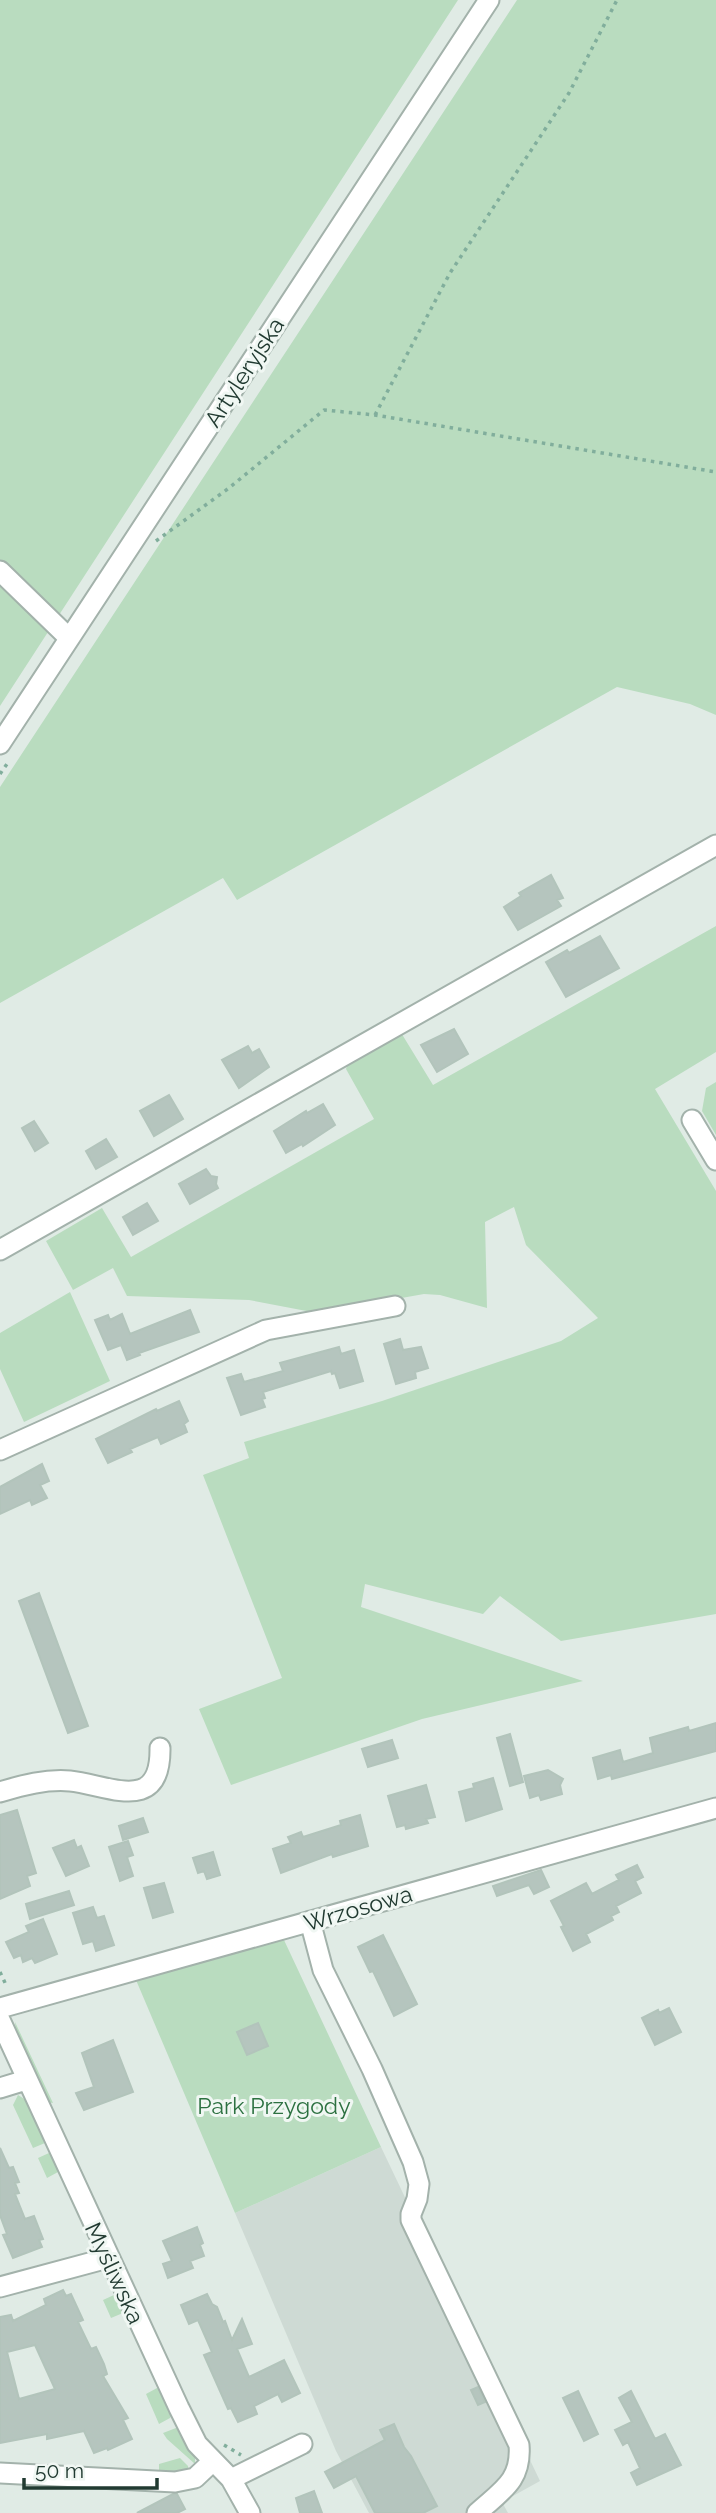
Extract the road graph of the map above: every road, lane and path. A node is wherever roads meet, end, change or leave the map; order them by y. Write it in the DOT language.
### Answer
graph roads {
  1 [pos="489,0"];
  2 [pos="617,0"];
  3 [pos="375,415"];
  4 [pos="716,472"];
  5 [pos="154,543"];
  6 [pos="0,571"];
  7 [pos="69,638"];
  8 [pos="0,744"];
  9 [pos="716,845"];
  10 [pos="692,1120"];
  11 [pos="716,1160"];
  12 [pos="0,1250"];
  13 [pos="395,1306"];
  14 [pos="0,1450"];
  15 [pos="160,1748"];
  16 [pos="0,1792"];
  17 [pos="716,1808"];
  18 [pos="310,1922"];
  19 [pos="0,1972"];
  20 [pos="7,2005"];
  21 [pos="0,2020"];
  22 [pos="26,2080"];
  23 [pos="0,2088"];
  24 [pos="108,2258"];
  25 [pos="0,2287"];
  26 [pos="302,2444"];
  27 [pos="216,2452"];
  28 [pos="250,2471"];
  29 [pos="0,2473"];
  30 [pos="231,2479"];
  31 [pos="250,2513"];
  32 [pos="477,2513"];
  1 -- 7 [label="street, Artyleryjska"];
  2 -- 3 [label="path"];
  3 -- 4 [label="path"];
  3 -- 5 [label="path"];
  6 -- 7 [label="street"];
  7 -- 8 [label="street, Artyleryjska"];
  9 -- 12 [label="street"];
  10 -- 11 [label="street"];
  13 -- 14 [label="street"];
  15 -- 16 [label="street"];
  17 -- 18 [label="street, Wrzosowa"];
  18 -- 20 [label="street, Wrzosowa"];
  18 -- 32 [label="street"];
  19 -- 20 [label="path"];
  21 -- 22 [label="street, Myśliwska"];
  22 -- 23 [label="street"];
  22 -- 24 [label="street, Myśliwska"];
  24 -- 25 [label="street"];
  24 -- 27 [label="street, Myśliwska"];
  26 -- 28 [label="street"];
  27 -- 28 [label="path"];
  27 -- 29 [label="street"];
  27 -- 30 [label="street, Myśliwska"];
  28 -- 30 [label="street"];
  30 -- 31 [label="street, Myśliwska"];
}
